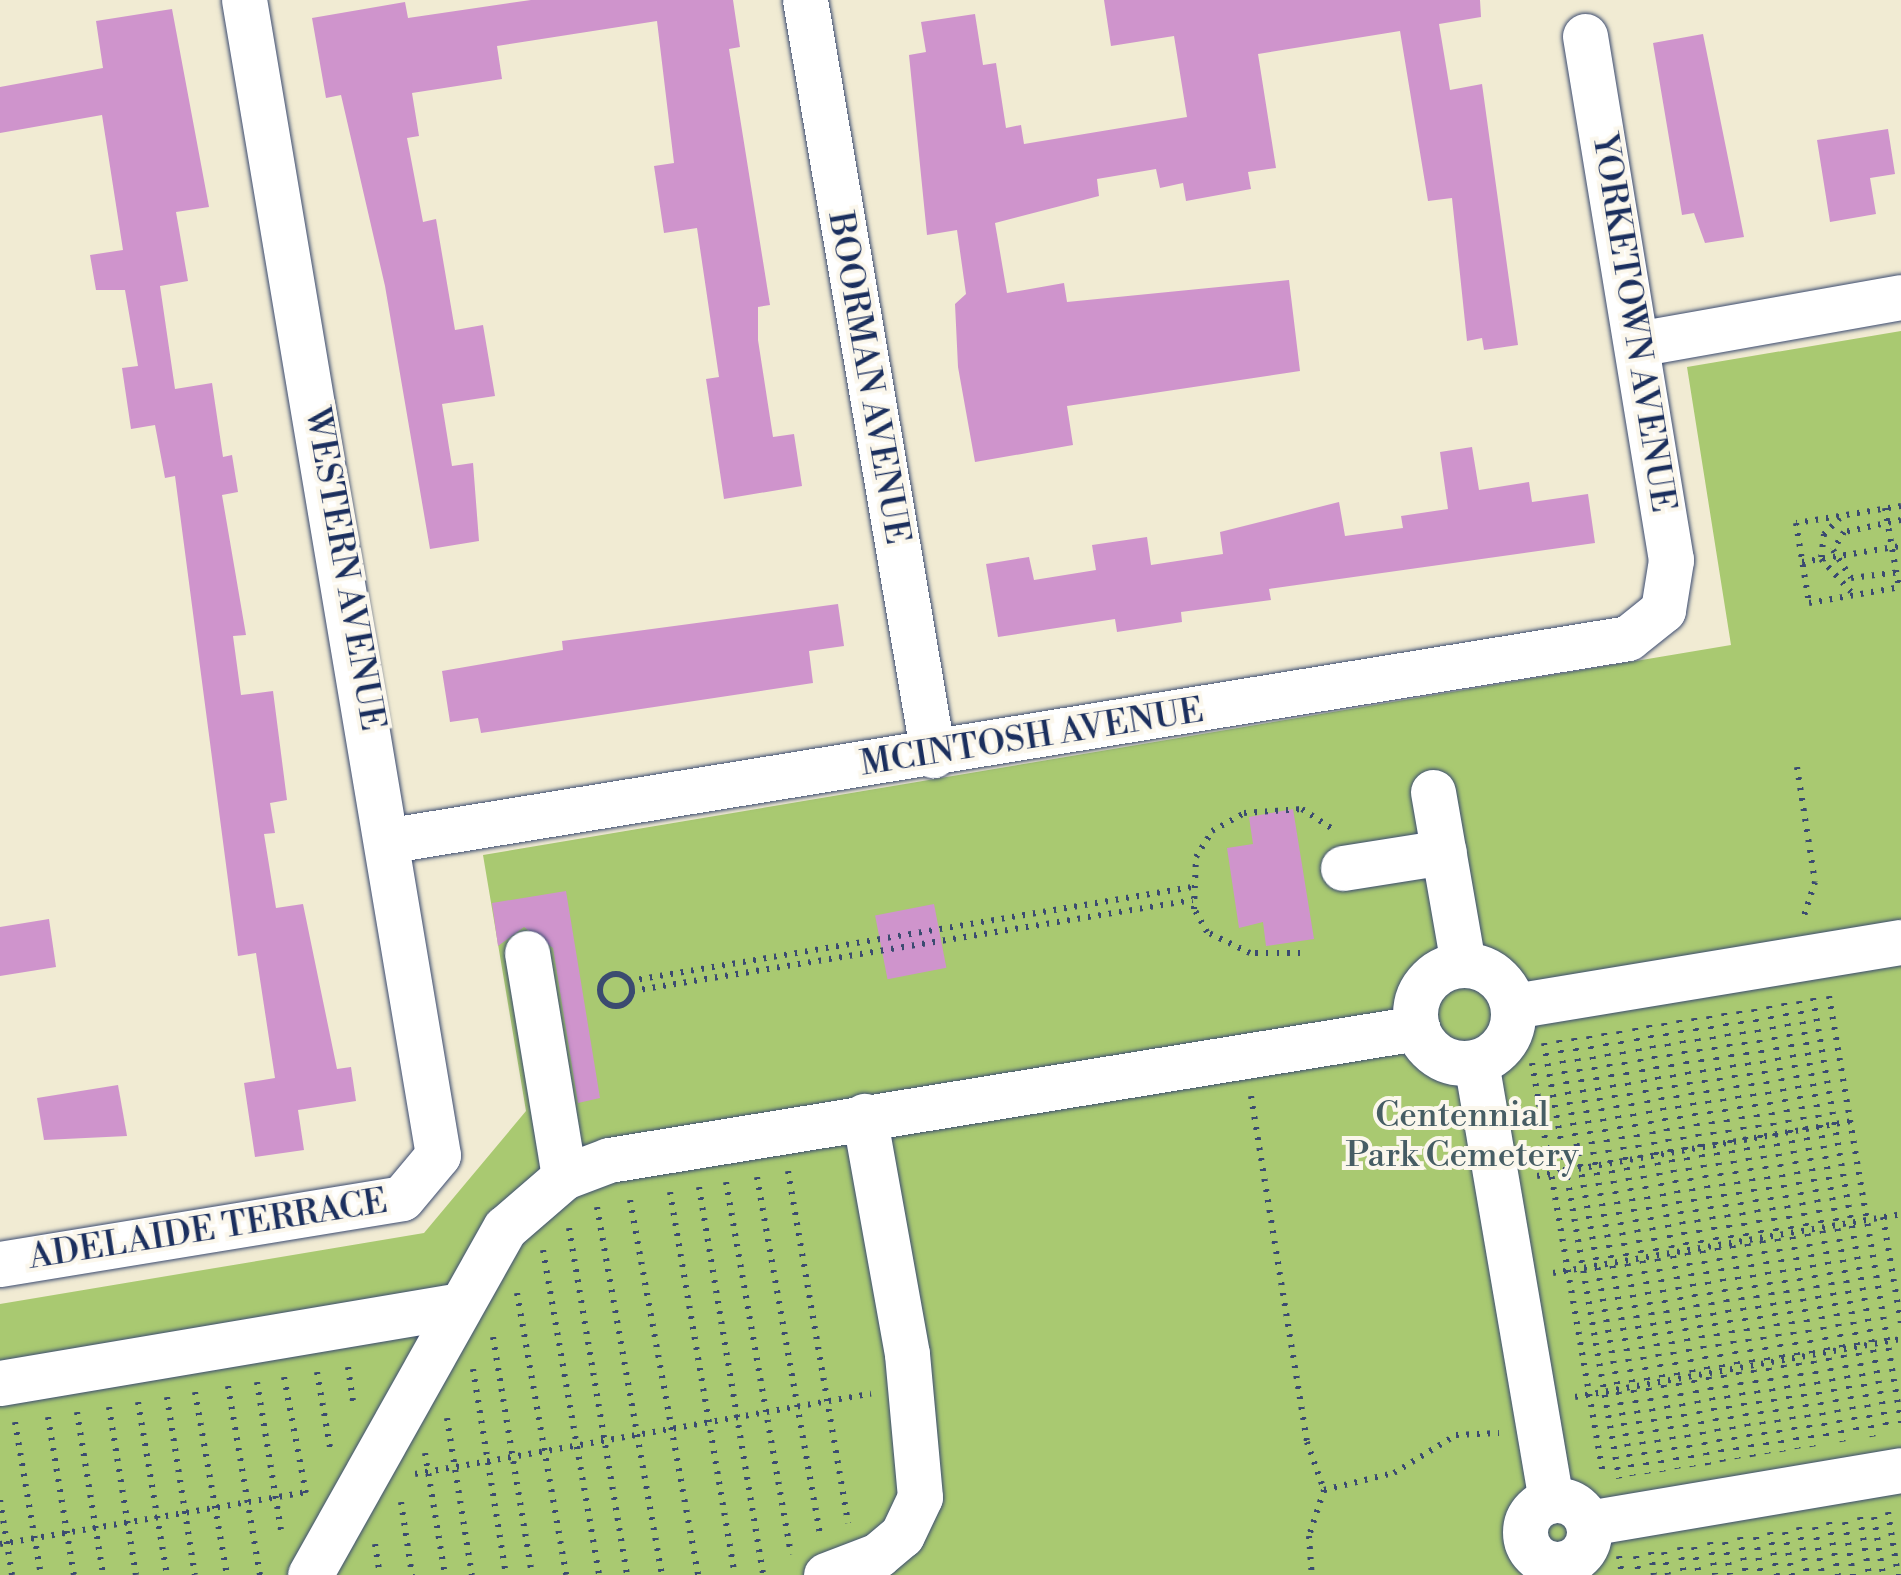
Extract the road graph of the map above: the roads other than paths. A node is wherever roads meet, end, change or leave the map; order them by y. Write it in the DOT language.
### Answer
graph roads {
  1 [pos="244,0"];
  2 [pos="804,0"];
  3 [pos="1585,36"];
  4 [pos="1901,297"];
  5 [pos="1637,344"];
  6 [pos="1663,610"];
  7 [pos="933,755"];
  8 [pos="1434,792"];
  9 [pos="391,840"];
  10 [pos="1444,852"];
  11 [pos="1352,866"];
  12 [pos="1901,942"];
  13 [pos="527,953"];
  14 [pos="1464,964"];
  15 [pos="1677,979"];
  16 [pos="1417,1028"];
  17 [pos="1476,1062"];
  18 [pos="864,1116"];
  19 [pos="440,1139"];
  20 [pos="552,1200"];
  21 [pos="0,1264"];
  22 [pos="459,1304"];
  23 [pos="162,1356"];
  24 [pos="1768,1492"];
  25 [pos="304,1564"];
  26 [pos="1559,1569"];
  27 [pos="836,1572"];
  1 -- 9 [label="street, WESTERN AVENUE"];
  2 -- 7 [label="street, BOORMAN AVENUE"];
  3 -- 5 [label="street, YORKETOWN AVENUE"];
  4 -- 5 [label="street"];
  5 -- 6 [label="street, YORKETOWN AVENUE"];
  6 -- 7 [label="street, MCINTOSH AVENUE"];
  7 -- 9 [label="street, MCINTOSH AVENUE"];
  8 -- 10 [label="street"];
  9 -- 19 [label="street, WESTERN AVENUE"];
  10 -- 11 [label="street"];
  10 -- 14 [label="street"];
  12 -- 15 [label="street"];
  13 -- 20 [label="street"];
  14 -- 15 [label="street"];
  14 -- 16 [label="street"];
  15 -- 17 [label="street"];
  16 -- 17 [label="street"];
  16 -- 18 [label="street"];
  17 -- 24 [label="street"];
  18 -- 20 [label="street"];
  18 -- 27 [label="street"];
  19 -- 21 [label="street, ADELAIDE TERRACE"];
  20 -- 22 [label="street"];
  22 -- 23 [label="street"];
  22 -- 25 [label="street"];
  24 -- 26 [label="street"];
}
